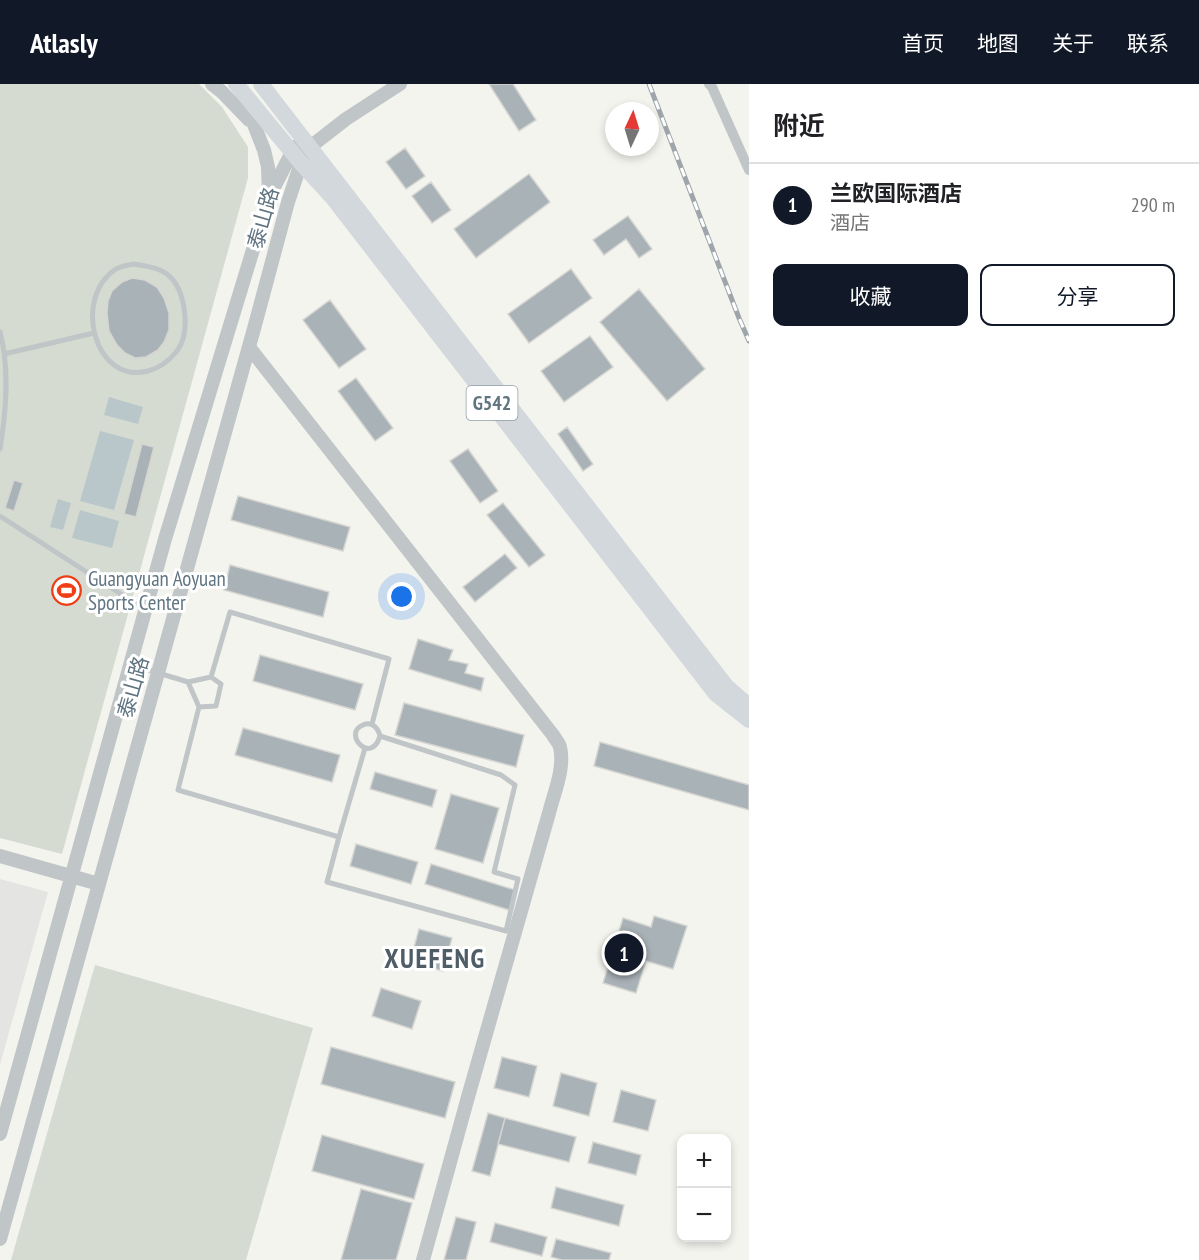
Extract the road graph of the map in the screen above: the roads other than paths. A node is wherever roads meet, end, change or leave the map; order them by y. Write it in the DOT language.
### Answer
graph roads {
  1 [pos="212,84"];
  2 [pos="261,84"];
  3 [pos="385,84"];
  4 [pos="400,84"];
  5 [pos="709,84"];
  6 [pos="237,85"];
  7 [pos="256,129"];
  8 [pos="302,150"];
  9 [pos="749,170"];
  10 [pos="269,197"];
  11 [pos="0,332"];
  12 [pos="94,333"];
  13 [pos="249,347"];
  14 [pos="4,354"];
  15 [pos="0,449"];
  16 [pos="0,516"];
  17 [pos="145,610"];
  18 [pos="130,664"];
  19 [pos="158,673"];
  20 [pos="211,677"];
  21 [pos="188,682"];
  22 [pos="749,706"];
  23 [pos="199,707"];
  24 [pos="749,720"];
  25 [pos="372,724"];
  26 [pos="380,736"];
  27 [pos="365,748"];
  28 [pos="339,837"];
  29 [pos="0,856"];
  30 [pos="72,876"];
  31 [pos="99,884"];
  32 [pos="0,1134"];
  33 [pos="0,1239"];
  34 [pos="423,1260"];
  1 -- 7 [label="street"];
  2 -- 8 [label="highway, G542"];
  3 -- 8 [label="street"];
  4 -- 8 [label="street"];
  5 -- 9 [label="street"];
  6 -- 7 [label="street"];
  6 -- 8 [label="highway, G542"];
  7 -- 10 [label="street"];
  8 -- 10 [label="street, 泰山路"];
  8 -- 13 [label="street, 泰山路"];
  8 -- 22 [label="highway, G542"];
  8 -- 24 [label="highway, G542"];
  10 -- 17 [label="street, 泰山路"];
  11 -- 14 [label="lane"];
  12 -- 12 [label="lane"];
  12 -- 14 [label="lane"];
  13 -- 19 [label="street, 泰山路"];
  13 -- 34 [label="street"];
  14 -- 15 [label="lane"];
  16 -- 17 [label="lane"];
  17 -- 18 [label="street, 泰山路"];
  18 -- 19 [label="lane"];
  18 -- 30 [label="street, 泰山路"];
  19 -- 21 [label="lane"];
  19 -- 31 [label="street, 泰山路"];
  20 -- 21 [label="lane"];
  20 -- 23 [label="lane"];
  20 -- 25 [label="lane"];
  21 -- 23 [label="lane"];
  23 -- 28 [label="lane"];
  25 -- 26 [label="lane"];
  25 -- 27 [label="lane"];
  26 -- 27 [label="lane"];
  26 -- 28 [label="lane"];
  27 -- 28 [label="lane"];
  29 -- 30 [label="street"];
  30 -- 31 [label="street"];
  30 -- 32 [label="street, 泰山路"];
  31 -- 33 [label="street, 泰山路"];
}
